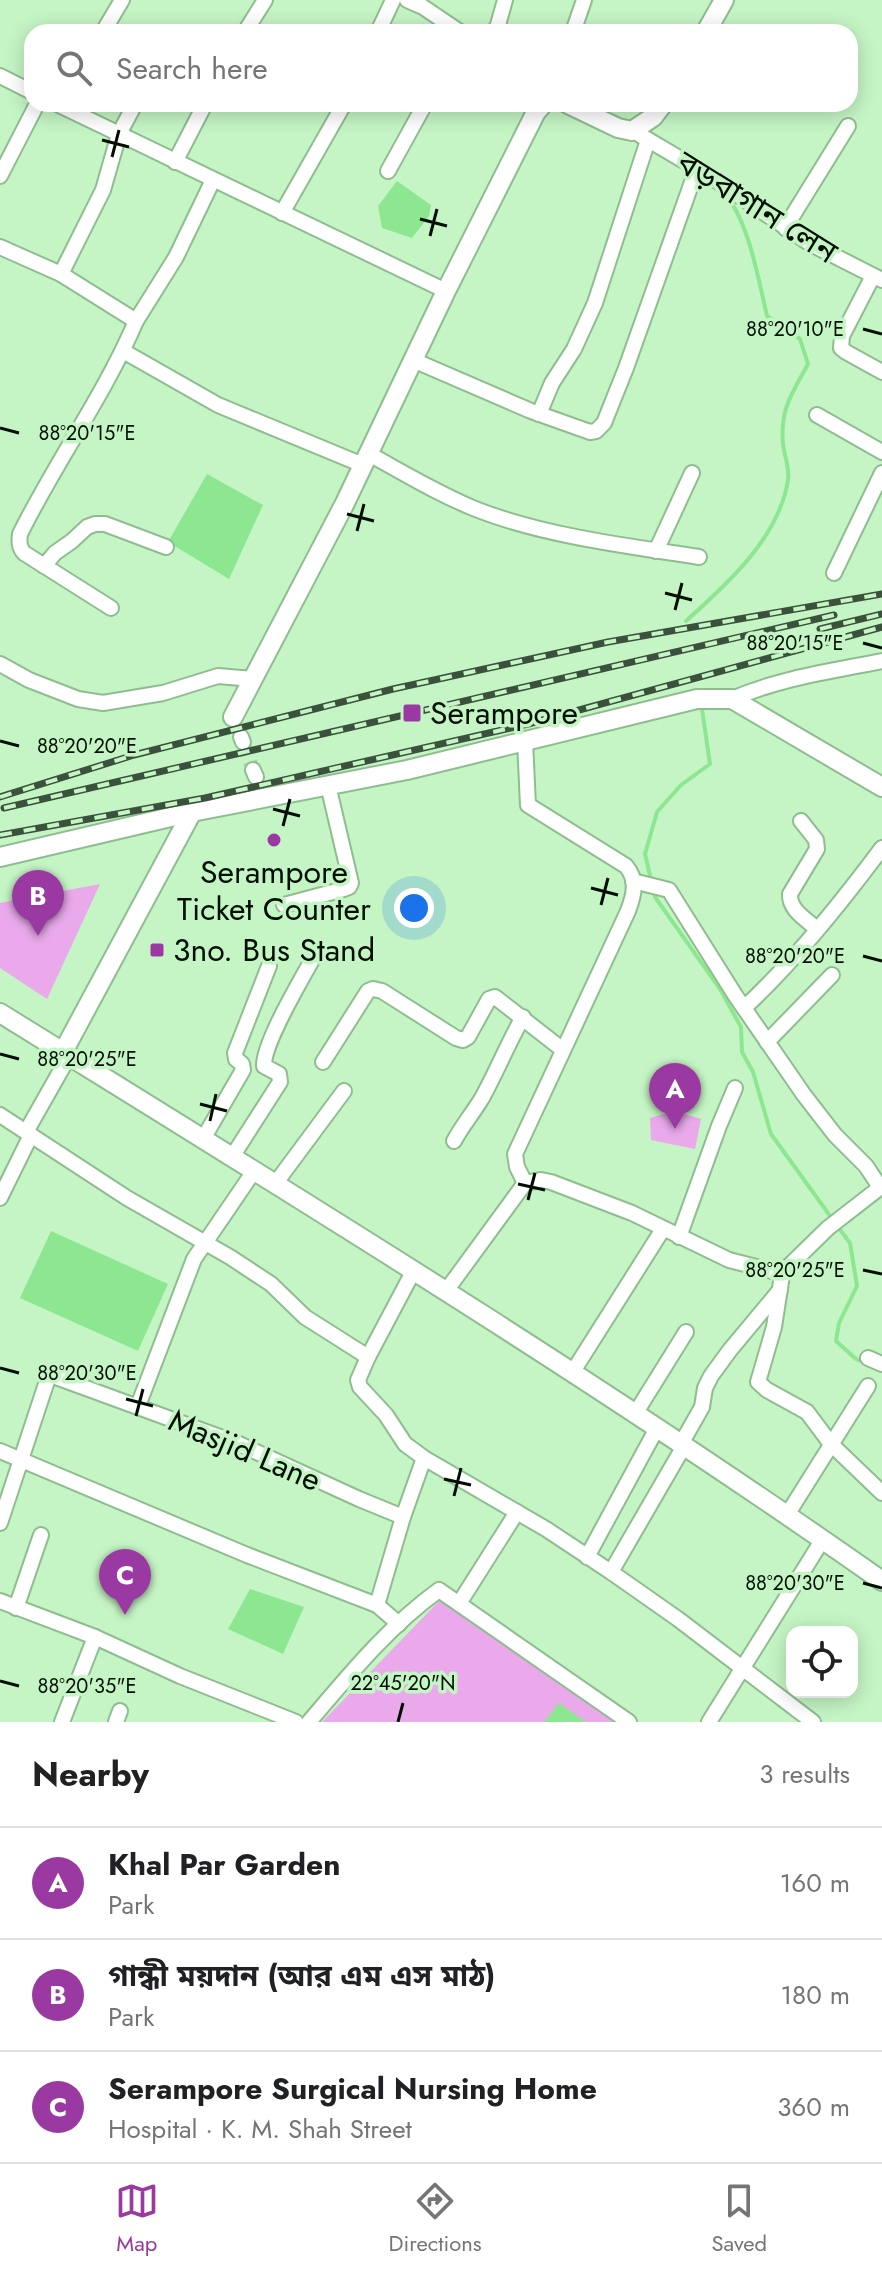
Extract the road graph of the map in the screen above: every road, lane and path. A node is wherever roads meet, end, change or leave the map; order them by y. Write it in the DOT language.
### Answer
graph roads {
  1 [pos="122,0"];
  2 [pos="265,0"];
  3 [pos="393,0"];
  4 [pos="407,0"];
  5 [pos="505,0"];
  6 [pos="584,0"];
  7 [pos="724,0"];
  8 [pos="108,24"];
  9 [pos="250,24"];
  10 [pos="382,24"];
  11 [pos="448,24"];
  12 [pos="498,24"];
  13 [pos="576,24"];
  14 [pos="710,24"];
  15 [pos="0,76"];
  16 [pos="24,88"];
  17 [pos="33,112"];
  18 [pos="74,112"];
  19 [pos="131,112"];
  20 [pos="201,112"];
  21 [pos="339,112"];
  22 [pos="421,112"];
  23 [pos="536,112"];
  24 [pos="585,112"];
  25 [pos="657,112"];
  26 [pos="848,126"];
  27 [pos="119,134"];
  28 [pos="640,136"];
  29 [pos="175,162"];
  30 [pos="697,168"];
  31 [pos="388,171"];
  32 [pos="0,176"];
  33 [pos="213,180"];
  34 [pos="282,213"];
  35 [pos="785,228"];
  36 [pos="0,247"];
  37 [pos="61,274"];
  38 [pos="878,278"];
  39 [pos="446,291"];
  40 [pos="136,321"];
  41 [pos="123,351"];
  42 [pos="413,360"];
  43 [pos="882,372"];
  44 [pos="539,414"];
  45 [pos="817,415"];
  46 [pos="882,452"];
  47 [pos="366,460"];
  48 [pos="692,473"];
  49 [pos="882,473"];
  50 [pos="166,547"];
  51 [pos="656,551"];
  52 [pos="699,557"];
  53 [pos="44,566"];
  54 [pos="834,573"];
  55 [pos="111,608"];
  56 [pos="882,661"];
  57 [pos="0,664"];
  58 [pos="253,679"];
  59 [pos="732,699"];
  60 [pos="234,718"];
  61 [pos="525,741"];
  62 [pos="881,784"];
  63 [pos="328,785"];
  64 [pos="192,812"];
  65 [pos="801,821"];
  66 [pos="882,848"];
  67 [pos="0,857"];
  68 [pos="633,881"];
  69 [pos="284,905"];
  70 [pos="817,929"];
  71 [pos="312,960"];
  72 [pos="269,966"];
  73 [pos="832,975"];
  74 [pos="744,1008"];
  75 [pos="0,1013"];
  76 [pos="523,1017"];
  77 [pos="767,1042"];
  78 [pos="563,1050"];
  79 [pos="66,1054"];
  80 [pos="323,1062"];
  81 [pos="735,1088"];
  82 [pos="344,1091"];
  83 [pos="0,1115"];
  84 [pos="29,1134"];
  85 [pos="203,1139"];
  86 [pos="454,1141"];
  87 [pos="232,1157"];
  88 [pos="254,1171"];
  89 [pos="525,1183"];
  90 [pos="275,1184"];
  91 [pos="881,1186"];
  92 [pos="0,1198"];
  93 [pos="663,1229"];
  94 [pos="679,1237"];
  95 [pos="207,1243"];
  96 [pos="783,1269"];
  97 [pos="414,1270"];
  98 [pos="780,1290"];
  99 [pos="446,1291"];
  100 [pos="686,1332"];
  101 [pos="368,1357"];
  102 [pos="572,1373"];
  103 [pos="868,1386"];
  104 [pos="138,1406"];
  105 [pos="635,1414"];
  106 [pos="657,1428"];
  107 [pos="831,1444"];
  108 [pos="682,1445"];
  109 [pos="0,1451"];
  110 [pos="424,1458"];
  111 [pos="21,1460"];
  112 [pos="882,1493"];
  113 [pos="517,1512"];
  114 [pos="787,1515"];
  115 [pos="403,1517"];
  116 [pos="0,1523"];
  117 [pos="41,1535"];
  118 [pos="823,1539"];
  119 [pos="587,1557"];
  120 [pos="611,1572"];
  121 [pos="881,1577"];
  122 [pos="460,1602"];
  123 [pos="377,1605"];
  124 [pos="5,1606"];
  125 [pos="399,1624"];
  126 [pos="95,1637"];
  127 [pos="742,1668"];
  128 [pos="62,1722"];
  129 [pos="296,1722"];
  130 [pos="309,1722"];
  131 [pos="629,1722"];
  132 [pos="709,1722"];
  133 [pos="813,1722"];
  1 -- 8 [label="street"];
  2 -- 9 [label="street"];
  3 -- 10 [label="street"];
  4 -- 11 [label="street"];
  5 -- 12 [label="street"];
  6 -- 13 [label="street"];
  7 -- 14 [label="street"];
  15 -- 16 [label="street"];
  17 -- 32 [label="street"];
  18 -- 27 [label="street"];
  19 -- 27 [label="street"];
  20 -- 29 [label="street"];
  21 -- 34 [label="street"];
  22 -- 31 [label="street"];
  23 -- 39 [label="street"];
  24 -- 28 [label="street"];
  25 -- 28 [label="street"];
  26 -- 35 [label="street"];
  27 -- 29 [label="street"];
  27 -- 37 [label="street"];
  28 -- 30 [label="street, বড়বাগান লেন"];
  28 -- 44 [label="street"];
  29 -- 33 [label="street"];
  30 -- 35 [label="street, বড়বাগান লেন"];
  30 -- 44 [label="street"];
  33 -- 34 [label="street"];
  33 -- 40 [label="street"];
  34 -- 39 [label="street"];
  35 -- 38 [label="street, বড়বাগান লেন"];
  36 -- 37 [label="street"];
  37 -- 40 [label="street"];
  38 -- 43 [label="street"];
  39 -- 42 [label="street"];
  40 -- 41 [label="street"];
  41 -- 47 [label="street"];
  41 -- 53 [label="street"];
  42 -- 44 [label="street"];
  42 -- 47 [label="street"];
  45 -- 46 [label="street"];
  47 -- 51 [label="street"];
  47 -- 58 [label="street"];
  48 -- 51 [label="street"];
  49 -- 54 [label="street"];
  50 -- 53 [label="street"];
  51 -- 52 [label="street"];
  53 -- 55 [label="street"];
  56 -- 59 [label="street"];
  57 -- 58 [label="street"];
  58 -- 60 [label="street"];
  59 -- 61 [label="street"];
  59 -- 62 [label="street"];
  61 -- 63 [label="street"];
  61 -- 68 [label="street"];
  63 -- 64 [label="street"];
  63 -- 69 [label="street"];
  64 -- 67 [label="street"];
  64 -- 79 [label="street"];
  65 -- 70 [label="street"];
  66 -- 70 [label="street"];
  68 -- 74 [label="street"];
  68 -- 78 [label="street"];
  70 -- 74 [label="street"];
  71 -- 87 [label="street"];
  72 -- 85 [label="street"];
  73 -- 77 [label="street"];
  74 -- 77 [label="street"];
  75 -- 79 [label="street"];
  76 -- 78 [label="street"];
  76 -- 80 [label="street"];
  76 -- 86 [label="street"];
  77 -- 91 [label="street"];
  78 -- 89 [label="street"];
  79 -- 84 [label="street"];
  79 -- 85 [label="street"];
  81 -- 94 [label="street"];
  82 -- 90 [label="street"];
  83 -- 84 [label="street"];
  84 -- 92 [label="street"];
  84 -- 95 [label="street"];
  85 -- 87 [label="street"];
  87 -- 88 [label="street"];
  88 -- 90 [label="street"];
  88 -- 95 [label="street"];
  89 -- 93 [label="street"];
  89 -- 99 [label="street"];
  90 -- 97 [label="street"];
  91 -- 96 [label="street"];
  93 -- 94 [label="street"];
  93 -- 102 [label="street"];
  94 -- 96 [label="street"];
  95 -- 101 [label="street"];
  95 -- 104 [label="street"];
  96 -- 98 [label="street"];
  97 -- 99 [label="street"];
  97 -- 101 [label="street"];
  98 -- 107 [label="street"];
  98 -- 108 [label="street"];
  99 -- 102 [label="street"];
  100 -- 105 [label="street"];
  101 -- 110 [label="street"];
  102 -- 105 [label="street"];
  103 -- 107 [label="street"];
  104 -- 111 [label="street, Masjid Lane"];
  104 -- 115 [label="street, Masjid Lane"];
  105 -- 106 [label="street"];
  106 -- 108 [label="street"];
  106 -- 119 [label="street"];
  107 -- 112 [label="street"];
  107 -- 114 [label="street"];
  108 -- 114 [label="street"];
  108 -- 120 [label="street"];
  109 -- 111 [label="street"];
  110 -- 113 [label="street"];
  110 -- 115 [label="street"];
  111 -- 116 [label="street, Masjid Lane"];
  111 -- 123 [label="street"];
  113 -- 119 [label="street"];
  113 -- 122 [label="street"];
  114 -- 118 [label="street"];
  115 -- 123 [label="street"];
  117 -- 124 [label="street"];
  118 -- 121 [label="street"];
  118 -- 127 [label="street"];
  119 -- 120 [label="street"];
  120 -- 127 [label="street"];
  122 -- 125 [label="street"];
  122 -- 131 [label="street"];
  123 -- 125 [label="street"];
  124 -- 126 [label="street"];
  125 -- 130 [label="street"];
  126 -- 128 [label="street"];
  126 -- 129 [label="street"];
  127 -- 132 [label="street"];
  127 -- 133 [label="street"];
}
